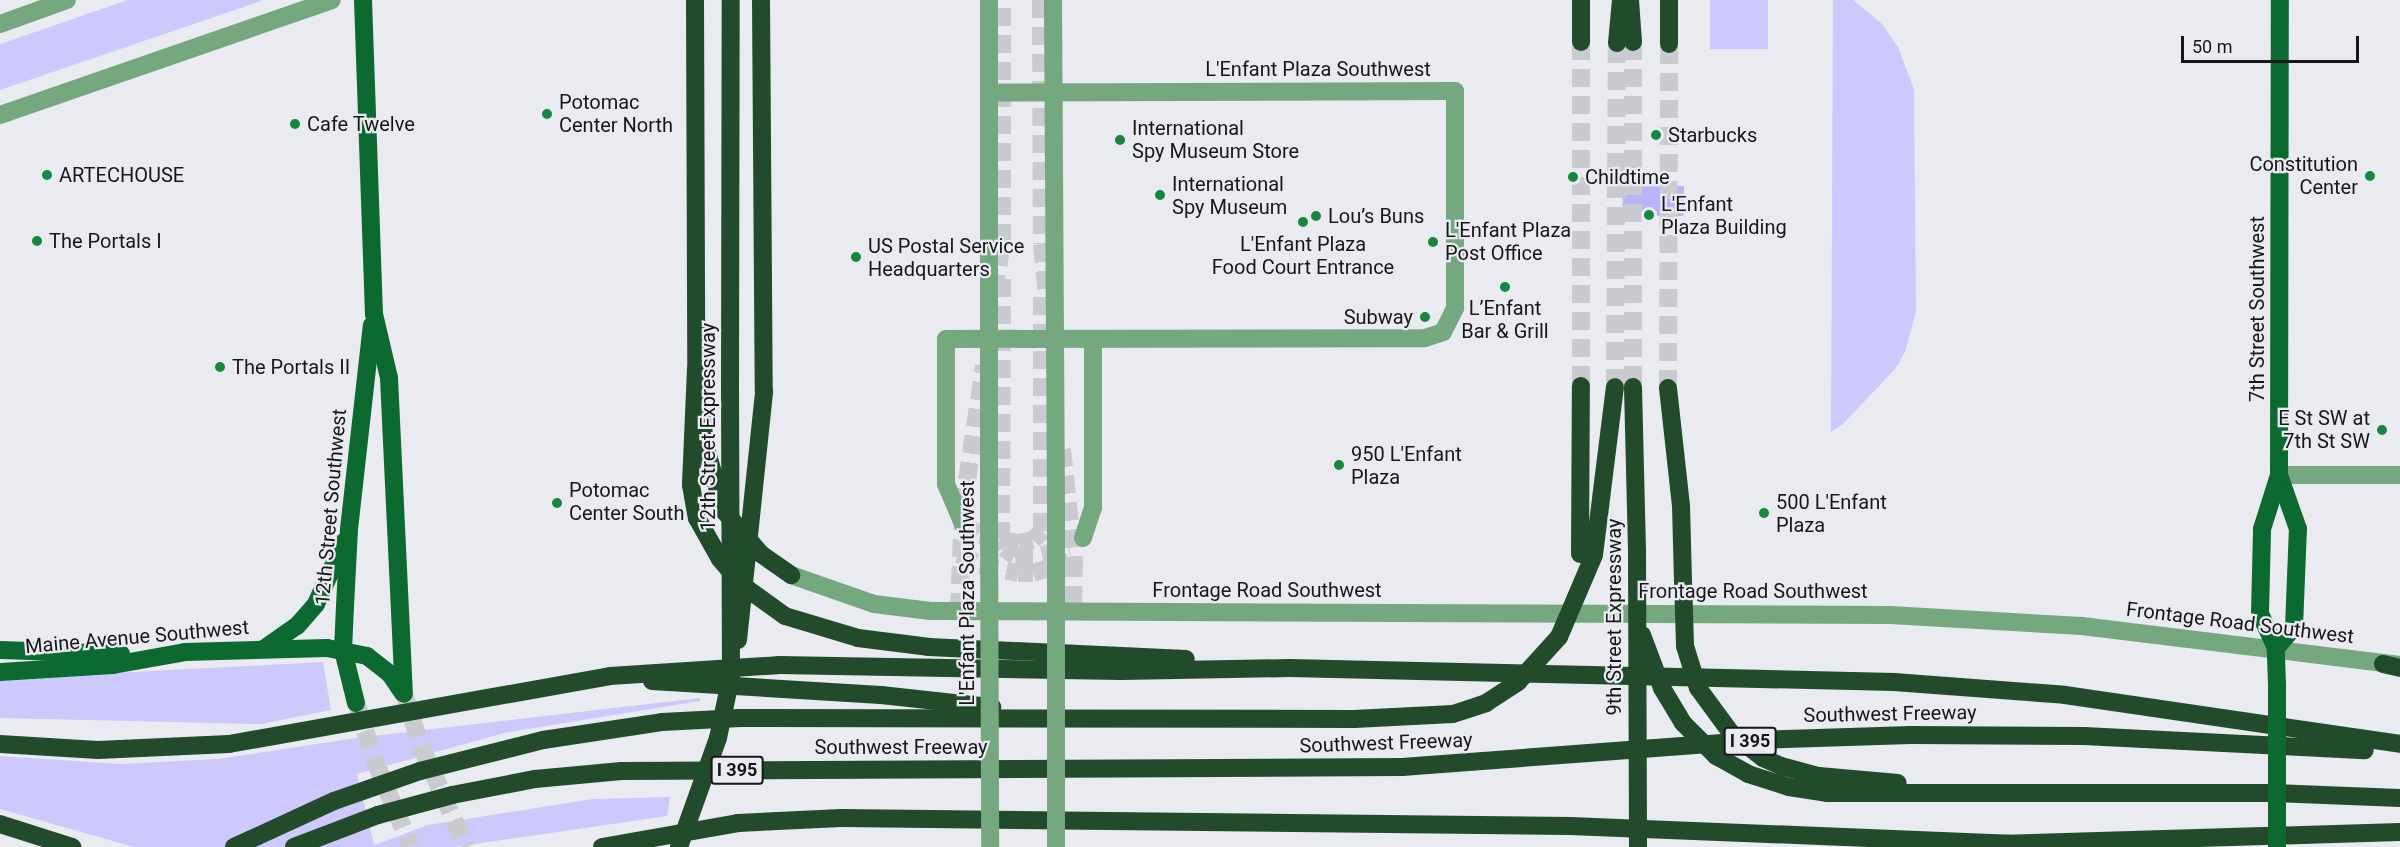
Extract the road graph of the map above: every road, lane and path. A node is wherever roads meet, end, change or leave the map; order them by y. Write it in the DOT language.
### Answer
graph roads {
  1 [pos="67,0"];
  2 [pos="332,0"];
  3 [pos="363,0"];
  4 [pos="695,0"];
  5 [pos="702,0"];
  6 [pos="731,0"];
  7 [pos="761,0"];
  8 [pos="989,0"];
  9 [pos="1053,0"];
  10 [pos="1581,0"];
  11 [pos="1622,0"];
  12 [pos="1630,0"];
  13 [pos="1669,0"];
  14 [pos="2280,0"];
  15 [pos="0,24"];
  16 [pos="1581,42"];
  17 [pos="1669,44"];
  18 [pos="698,67"];
  19 [pos="989,93"];
  20 [pos="1053,93"];
  21 [pos="0,115"];
  22 [pos="374,314"];
  23 [pos="990,340"];
  24 [pos="1056,340"];
  25 [pos="1093,340"];
  26 [pos="696,369"];
  27 [pos="1581,386"];
  28 [pos="1614,387"];
  29 [pos="1633,387"];
  30 [pos="1668,388"];
  31 [pos="2279,475"];
  32 [pos="2400,475"];
  33 [pos="963,524"];
  34 [pos="349,529"];
  35 [pos="1083,538"];
  36 [pos="1587,554"];
  37 [pos="791,575"];
  38 [pos="1637,622"];
  39 [pos="265,648"];
  40 [pos="2276,648"];
  41 [pos="0,650"];
  42 [pos="343,650"];
  43 [pos="185,652"];
  44 [pos="2394,666"];
  45 [pos="1290,668"];
  46 [pos="0,672"];
  47 [pos="610,676"];
  48 [pos="731,677"];
  49 [pos="404,694"];
  50 [pos="356,703"];
  51 [pos="1080,716"];
  52 [pos="0,744"];
  53 [pos="2400,744"];
  54 [pos="2400,751"];
  55 [pos="1987,791"];
  56 [pos="2400,798"];
  57 [pos="0,824"];
  58 [pos="2400,832"];
  59 [pos="2009,844"];
  60 [pos="72,847"];
  61 [pos="234,847"];
  62 [pos="294,847"];
  63 [pos="602,847"];
  64 [pos="679,847"];
  65 [pos="990,847"];
  66 [pos="1056,847"];
  67 [pos="1638,847"];
  68 [pos="1900,847"];
  69 [pos="2277,847"];
  1 -- 15 [label="street"];
  2 -- 21 [label="street"];
  3 -- 22 [label="main road, 12th Street Southwest"];
  4 -- 18 [label="highway"];
  5 -- 18 [label="highway"];
  6 -- 48 [label="highway, 12th Street Expressway, bridge"];
  7 -- 48 [label="highway, bridge"];
  8 -- 19 [label="street, L'Enfant Plaza Southwest"];
  9 -- 20 [label="street"];
  10 -- 16 [label="highway"];
  11 -- 12 [label="highway"];
  13 -- 17 [label="highway"];
  14 -- 31 [label="main road, 7th Street Southwest"];
  18 -- 26 [label="highway"];
  19 -- 20 [label="street, L'Enfant Plaza Southwest"];
  19 -- 23 [label="street, L'Enfant Plaza Southwest"];
  20 -- 24 [label="street"];
  20 -- 25 [label="street, L'Enfant Plaza Southwest"];
  22 -- 34 [label="main road, 12th Street Southwest"];
  22 -- 49 [label="main road, 12th Street Southwest"];
  23 -- 24 [label="street, L'Enfant Plaza Southwest"];
  23 -- 33 [label="street"];
  23 -- 65 [label="street, L'Enfant Plaza Southwest, bridge"];
  24 -- 25 [label="street, L'Enfant Plaza Southwest"];
  24 -- 66 [label="street, bridge"];
  25 -- 35 [label="street"];
  26 -- 37 [label="highway"];
  26 -- 45 [label="highway"];
  27 -- 36 [label="highway"];
  28 -- 36 [label="highway"];
  29 -- 38 [label="highway, 9th Street Expressway, bridge"];
  30 -- 55 [label="highway, bridge"];
  31 -- 32 [label="street"];
  31 -- 40 [label="main road, 7th Street Southwest"];
  31 -- 40 [label="main road, 7th Street Southwest"];
  34 -- 39 [label="main road"];
  34 -- 42 [label="main road, 12th Street Southwest"];
  36 -- 51 [label="highway, bridge"];
  37 -- 40 [label="street, Frontage Road Southwest"];
  38 -- 55 [label="highway, bridge"];
  38 -- 67 [label="highway, 9th Street Expressway, bridge"];
  39 -- 42 [label="main road, Maine Avenue Southwest"];
  39 -- 43 [label="main road, Maine Avenue Southwest"];
  40 -- 44 [label="street, Frontage Road Southwest"];
  40 -- 69 [label="main road, 7th Street Southwest, bridge"];
  41 -- 43 [label="main road"];
  42 -- 49 [label="main road, Maine Avenue Southwest"];
  42 -- 50 [label="main road, 12th Street Southwest"];
  43 -- 46 [label="main road, Maine Avenue Southwest"];
  45 -- 47 [label="highway"];
  45 -- 53 [label="highway"];
  47 -- 51 [label="highway"];
  47 -- 52 [label="highway"];
  48 -- 64 [label="highway, 12th Street Expressway, bridge"];
  51 -- 61 [label="highway"];
  54 -- 62 [label="highway, Southwest Freeway / I 395"];
  55 -- 56 [label="highway"];
  57 -- 60 [label="highway"];
  58 -- 59 [label="highway"];
  59 -- 63 [label="highway"];
  59 -- 68 [label="highway"];
}
